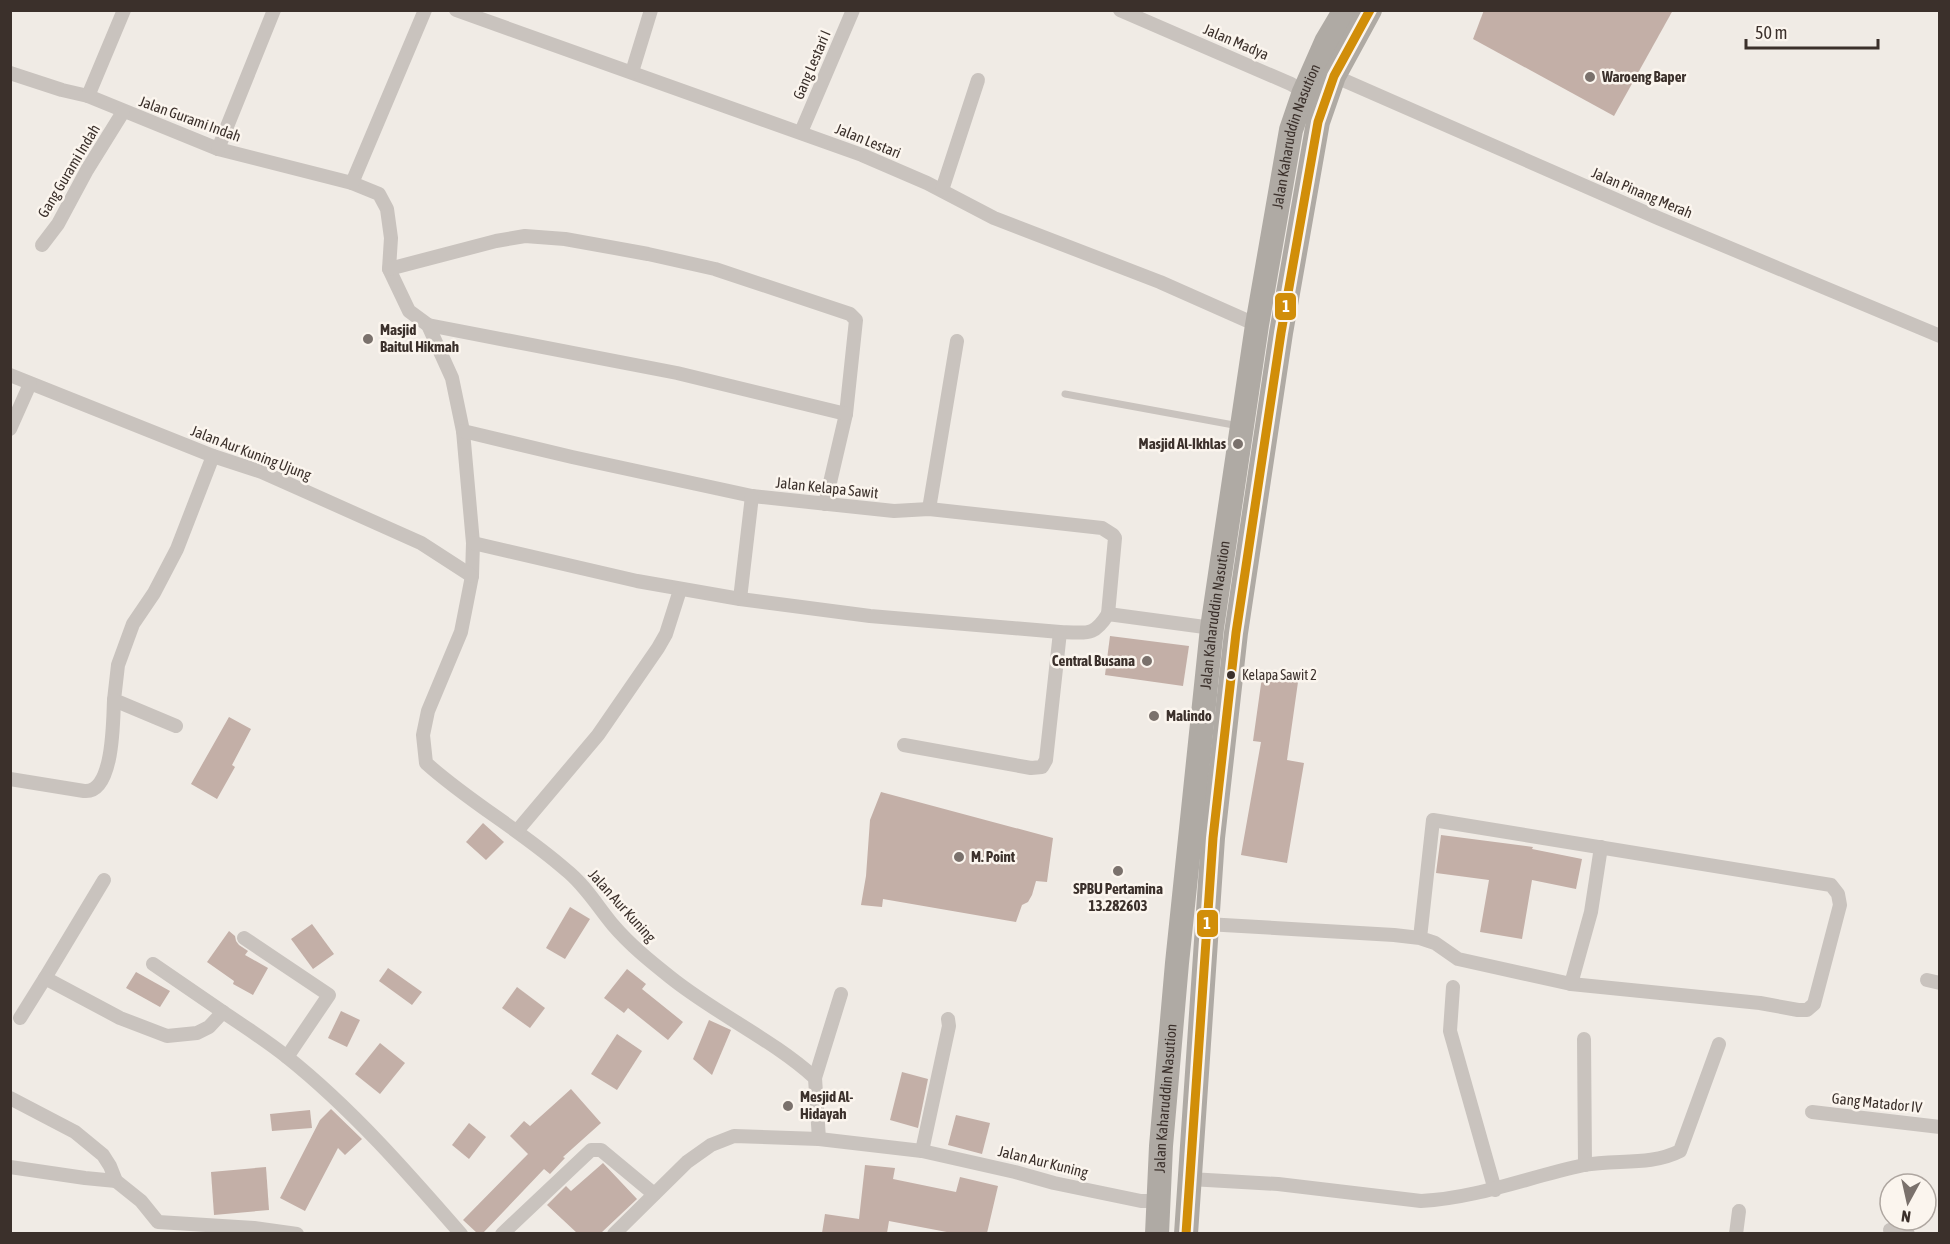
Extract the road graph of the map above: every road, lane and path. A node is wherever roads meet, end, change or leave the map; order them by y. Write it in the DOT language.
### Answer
graph roads {
  1 [pos="124,10"];
  2 [pos="274,10"];
  3 [pos="424,10"];
  4 [pos="456,10"];
  5 [pos="651,10"];
  6 [pos="853,10"];
  7 [pos="1120,10"];
  8 [pos="1345,10"];
  9 [pos="1371,10"];
  10 [pos="632,72"];
  11 [pos="10,74"];
  12 [pos="1334,76"];
  13 [pos="978,80"];
  14 [pos="1304,92"];
  15 [pos="88,96"];
  16 [pos="123,112"];
  17 [pos="801,132"];
  18 [pos="218,149"];
  19 [pos="352,183"];
  20 [pos="942,190"];
  21 [pos="42,245"];
  22 [pos="389,269"];
  23 [pos="428,325"];
  24 [pos="1257,325"];
  25 [pos="1940,336"];
  26 [pos="957,341"];
  27 [pos="10,375"];
  28 [pos="30,384"];
  29 [pos="1065,394"];
  30 [pos="846,414"];
  31 [pos="1242,426"];
  32 [pos="10,429"];
  33 [pos="463,431"];
  34 [pos="213,456"];
  35 [pos="752,496"];
  36 [pos="825,504"];
  37 [pos="929,509"];
  38 [pos="473,543"];
  39 [pos="472,576"];
  40 [pos="680,590"];
  41 [pos="740,599"];
  42 [pos="1108,614"];
  43 [pos="1212,628"];
  44 [pos="1060,632"];
  45 [pos="114,700"];
  46 [pos="176,726"];
  47 [pos="904,745"];
  48 [pos="1209,777"];
  49 [pos="10,779"];
  50 [pos="517,831"];
  51 [pos="1601,847"];
  52 [pos="104,880"];
  53 [pos="1206,924"];
  54 [pos="244,938"];
  55 [pos="1420,938"];
  56 [pos="153,964"];
  57 [pos="45,978"];
  58 [pos="1571,984"];
  59 [pos="1453,987"];
  60 [pos="841,994"];
  61 [pos="224,1012"];
  62 [pos="20,1018"];
  63 [pos="948,1019"];
  64 [pos="1584,1040"];
  65 [pos="1719,1044"];
  66 [pos="287,1057"];
  67 [pos="815,1078"];
  68 [pos="10,1098"];
  69 [pos="1812,1112"];
  70 [pos="1940,1126"];
  71 [pos="819,1139"];
  72 [pos="922,1151"];
  73 [pos="1585,1165"];
  74 [pos="10,1167"];
  75 [pos="1190,1179"];
  76 [pos="116,1181"];
  77 [pos="1495,1190"];
  78 [pos="654,1194"];
  79 [pos="1157,1201"];
  80 [pos="1739,1211"];
  81 [pos="154,1228"];
  82 [pos="278,1232"];
  83 [pos="297,1233"];
  84 [pos="461,1233"];
  85 [pos="502,1233"];
  86 [pos="614,1233"];
  87 [pos="1156,1233"];
  88 [pos="1186,1233"];
  89 [pos="1736,1233"];
  1 -- 15 [label="street"];
  2 -- 18 [label="street"];
  3 -- 19 [label="street"];
  4 -- 10 [label="street, Jalan Lestari"];
  5 -- 10 [label="street"];
  6 -- 17 [label="street, Gang Lestari I"];
  7 -- 14 [label="street, Jalan Madya"];
  8 -- 14 [label="highway, Jalan Kaharuddin Nasution"];
  9 -- 12 [label="highway, Jalan Kaharuddin Nasution"];
  10 -- 17 [label="street, Jalan Lestari"];
  11 -- 15 [label="street, Jalan Gurami Indah"];
  12 -- 25 [label="street, Jalan Pinang Merah"];
  12 -- 48 [label="highway, Jalan Kaharuddin Nasution"];
  13 -- 20 [label="street"];
  14 -- 24 [label="highway, Jalan Kaharuddin Nasution"];
  15 -- 16 [label="street, Jalan Gurami Indah"];
  16 -- 18 [label="street, Jalan Gurami Indah"];
  16 -- 21 [label="street, Gang Gurami Indah"];
  17 -- 20 [label="street, Jalan Lestari"];
  18 -- 19 [label="street, Jalan Gurami Indah"];
  19 -- 22 [label="street, Jalan Gurami Indah"];
  20 -- 24 [label="street, Jalan Lestari"];
  22 -- 23 [label="street"];
  22 -- 30 [label="street"];
  23 -- 30 [label="street"];
  23 -- 33 [label="street"];
  24 -- 31 [label="highway, Jalan Kaharuddin Nasution"];
  26 -- 37 [label="street"];
  27 -- 28 [label="street, Jalan Aur Kuning Ujung"];
  28 -- 32 [label="street"];
  28 -- 34 [label="street, Jalan Aur Kuning Ujung"];
  29 -- 31 [label="lane"];
  30 -- 36 [label="street"];
  31 -- 43 [label="highway, Jalan Kaharuddin Nasution"];
  33 -- 35 [label="street, Jalan Kelapa Sawit"];
  33 -- 38 [label="street"];
  34 -- 39 [label="street, Jalan Aur Kuning Ujung"];
  34 -- 45 [label="street"];
  35 -- 36 [label="street, Jalan Kelapa Sawit"];
  35 -- 41 [label="street"];
  36 -- 37 [label="street, Jalan Kelapa Sawit"];
  37 -- 42 [label="street, Jalan Kelapa Sawit"];
  38 -- 39 [label="street"];
  38 -- 40 [label="street"];
  39 -- 50 [label="street, Jalan Aur Kuning"];
  40 -- 41 [label="street"];
  40 -- 50 [label="street"];
  41 -- 44 [label="street"];
  42 -- 43 [label="street"];
  42 -- 44 [label="street"];
  43 -- 48 [label="highway, Jalan Kaharuddin Nasution"];
  44 -- 47 [label="street"];
  45 -- 46 [label="street"];
  45 -- 49 [label="street"];
  48 -- 53 [label="highway, Jalan Kaharuddin Nasution"];
  48 -- 79 [label="highway, Jalan Kaharuddin Nasution"];
  50 -- 67 [label="street, Jalan Aur Kuning"];
  51 -- 55 [label="street"];
  51 -- 58 [label="street"];
  51 -- 58 [label="street"];
  52 -- 57 [label="street"];
  53 -- 55 [label="street"];
  53 -- 75 [label="highway, Jalan Kaharuddin Nasution"];
  54 -- 66 [label="street"];
  55 -- 58 [label="street"];
  56 -- 61 [label="street"];
  57 -- 61 [label="street"];
  57 -- 62 [label="street"];
  59 -- 77 [label="street"];
  60 -- 67 [label="street"];
  61 -- 66 [label="street"];
  63 -- 72 [label="street"];
  64 -- 73 [label="street"];
  65 -- 73 [label="street"];
  66 -- 84 [label="street"];
  67 -- 71 [label="street"];
  68 -- 76 [label="street"];
  69 -- 70 [label="street, Gang Matador IV"];
  71 -- 72 [label="street, Jalan Aur Kuning"];
  71 -- 78 [label="street, Jalan Aur Kuning"];
  72 -- 79 [label="street, Jalan Aur Kuning"];
  73 -- 77 [label="street"];
  74 -- 76 [label="street"];
  75 -- 77 [label="street"];
  75 -- 88 [label="highway, Jalan Kaharuddin Nasution"];
  76 -- 81 [label="street"];
  78 -- 85 [label="street"];
  78 -- 86 [label="street, Jalan Aur Kuning"];
  79 -- 87 [label="highway, Jalan Kaharuddin Nasution"];
  80 -- 89 [label="street"];
  81 -- 82 [label="street"];
  82 -- 83 [label="street"];
}
